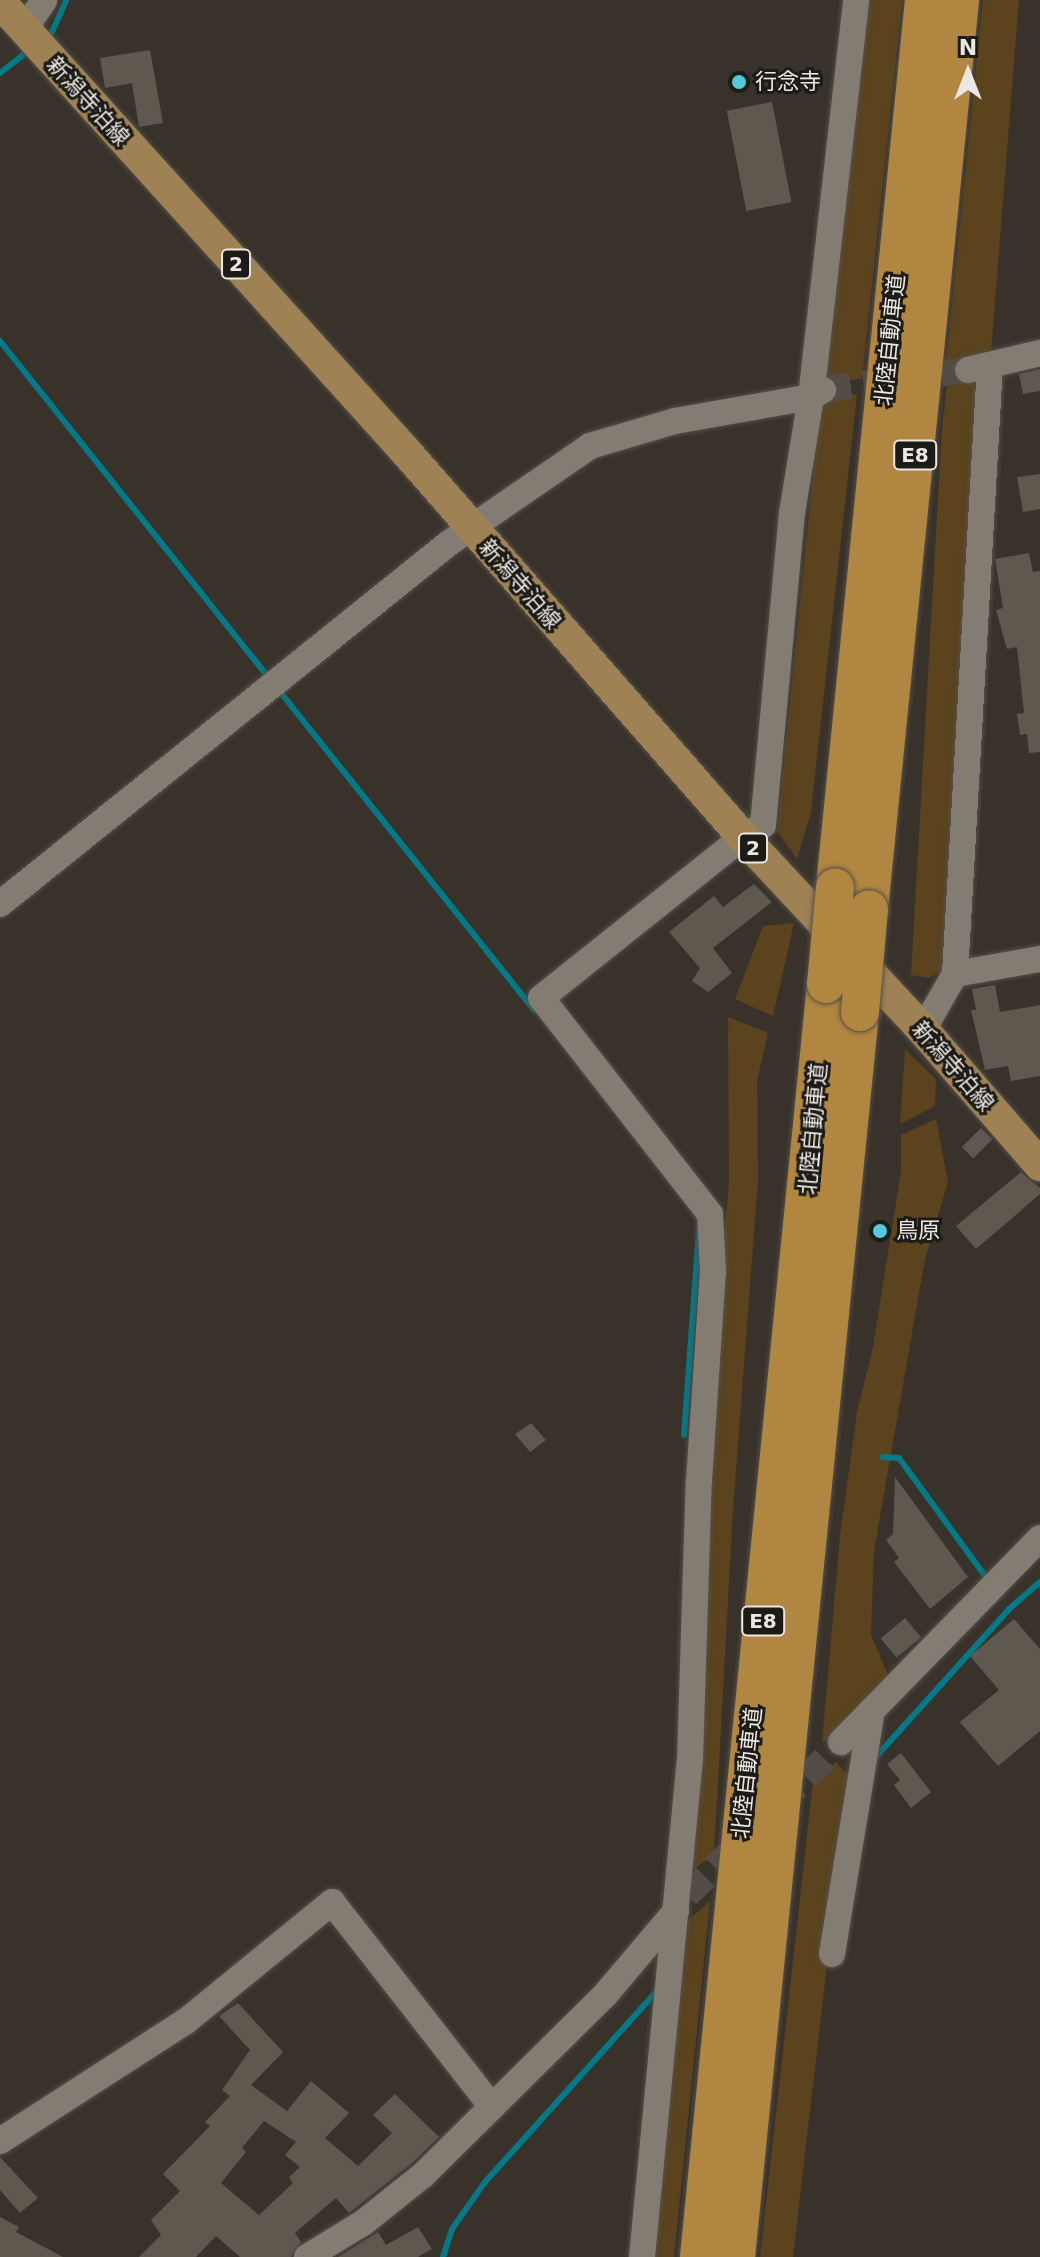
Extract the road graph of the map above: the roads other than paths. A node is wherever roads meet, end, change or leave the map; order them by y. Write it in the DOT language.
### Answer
graph roads {
  1 [pos="44,0"];
  2 [pos="856,0"];
  3 [pos="924,0"];
  4 [pos="960,0"];
  5 [pos="0,2"];
  6 [pos="24,30"];
  7 [pos="1040,353"];
  8 [pos="818,393"];
  9 [pos="470,527"];
  10 [pos="743,837"];
  11 [pos="0,904"];
  12 [pos="1040,959"];
  13 [pos="955,974"];
  14 [pos="923,1030"];
  15 [pos="1040,1165"];
  16 [pos="1040,1538"];
  17 [pos="872,1710"];
  18 [pos="841,1742"];
  19 [pos="681,1904"];
  20 [pos="832,1954"];
  21 [pos="492,2107"];
  22 [pos="0,2141"];
  23 [pos="307,2257"];
  24 [pos="642,2257"];
  25 [pos="699,2257"];
  26 [pos="736,2257"];
  1 -- 6 [label="street"];
  2 -- 8 [label="street"];
  3 -- 25 [label="highway, 北陸自動車道 / E8, bridge"];
  4 -- 26 [label="highway, 北陸自動車道 / E8, bridge"];
  5 -- 6 [label="main road, 新潟寺泊線 / 2"];
  6 -- 9 [label="main road, 新潟寺泊線 / 2"];
  7 -- 13 [label="street"];
  8 -- 9 [label="street"];
  8 -- 10 [label="street"];
  9 -- 10 [label="main road, 新潟寺泊線 / 2"];
  9 -- 11 [label="street"];
  10 -- 14 [label="main road, 新潟寺泊線 / 2"];
  10 -- 19 [label="street"];
  12 -- 13 [label="street"];
  13 -- 14 [label="street"];
  14 -- 15 [label="main road, 新潟寺泊線 / 2"];
  16 -- 17 [label="street"];
  17 -- 18 [label="street"];
  17 -- 20 [label="street"];
  19 -- 21 [label="street"];
  19 -- 24 [label="street"];
  21 -- 22 [label="street"];
  21 -- 23 [label="street"];
}
